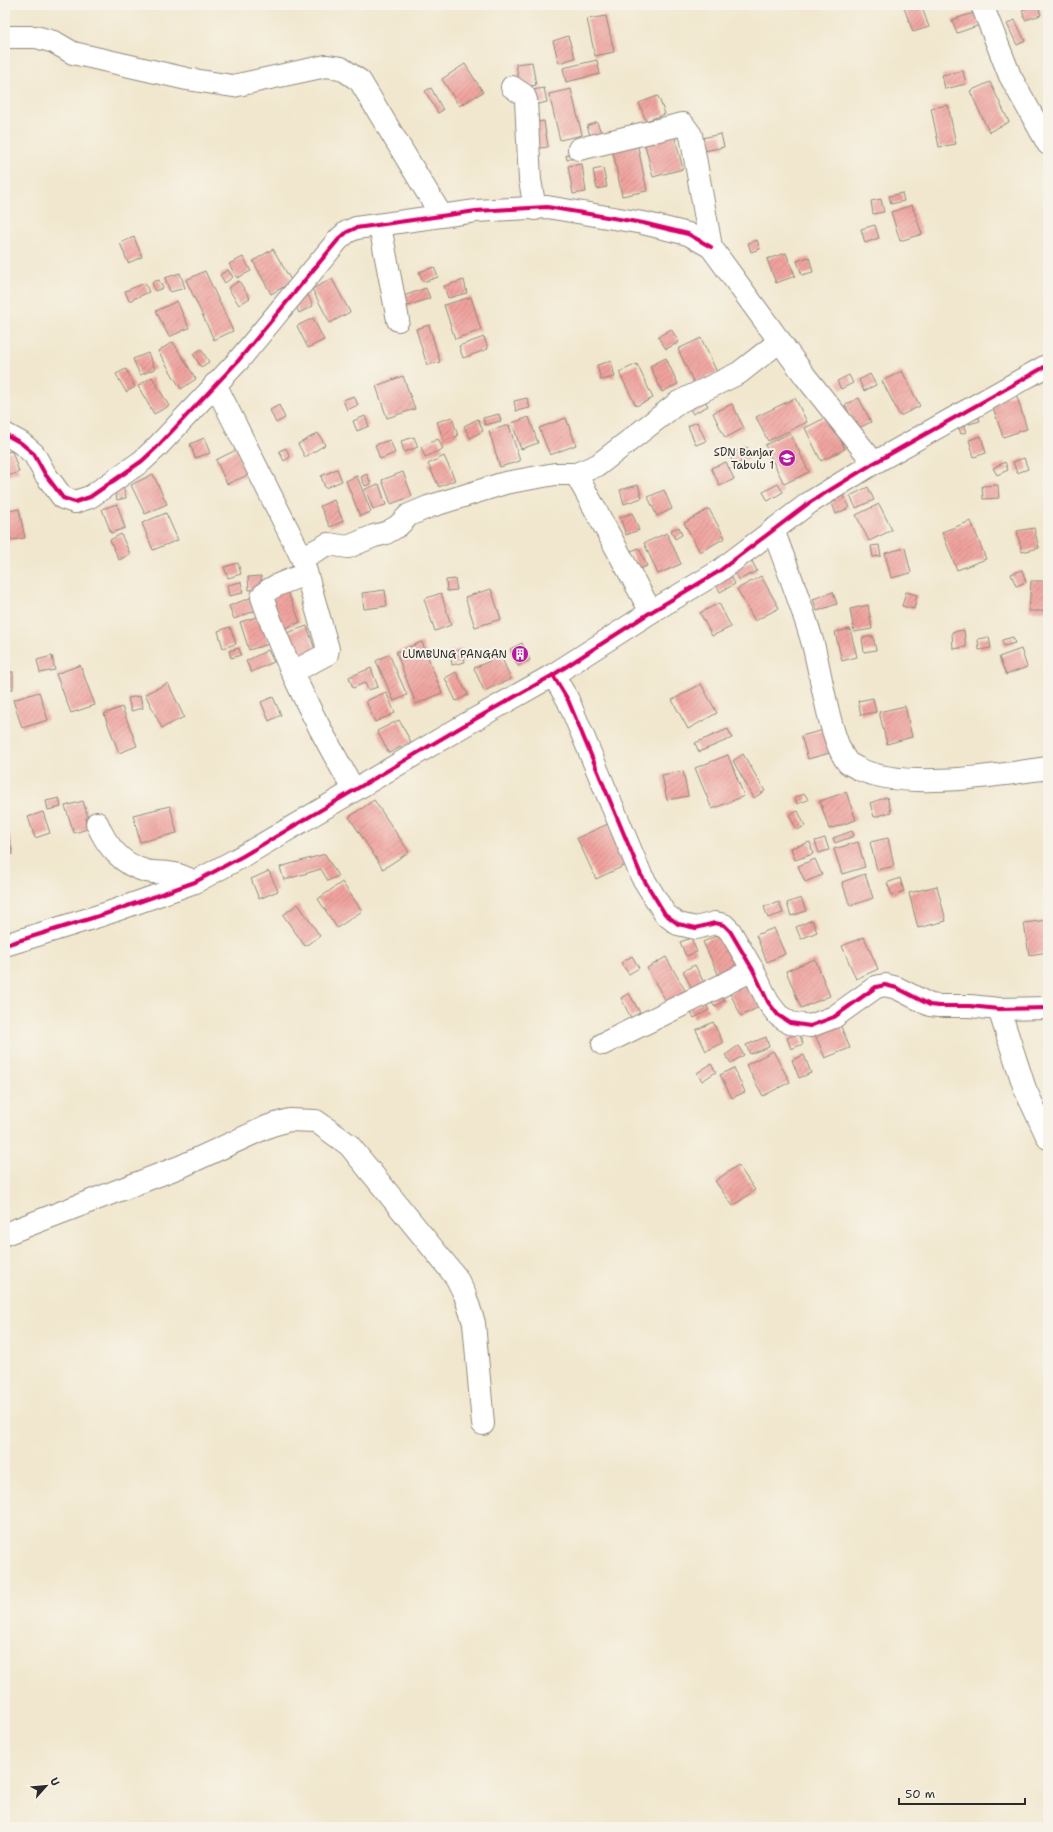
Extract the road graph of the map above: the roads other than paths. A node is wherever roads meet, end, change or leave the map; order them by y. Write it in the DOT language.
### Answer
graph roads {
  1 [pos="982,5"];
  2 [pos="5,38"];
  3 [pos="512,87"];
  4 [pos="1048,144"];
  5 [pos="579,149"];
  6 [pos="535,209"];
  7 [pos="441,215"];
  8 [pos="380,226"];
  9 [pos="711,248"];
  10 [pos="398,320"];
  11 [pos="780,341"];
  12 [pos="1048,365"];
  13 [pos="215,384"];
  14 [pos="5,434"];
  15 [pos="874,463"];
  16 [pos="576,474"];
  17 [pos="773,530"];
  18 [pos="304,566"];
  19 [pos="651,612"];
  20 [pos="293,672"];
  21 [pos="553,676"];
  22 [pos="1048,768"];
  23 [pos="354,790"];
  24 [pos="97,823"];
  25 [pos="195,882"];
  26 [pos="5,945"];
  27 [pos="753,970"];
  28 [pos="999,1008"];
  29 [pos="1048,1008"];
  30 [pos="603,1044"];
  31 [pos="1048,1138"];
  32 [pos="5,1234"];
  33 [pos="483,1424"];
  1 -- 4 [label="street"];
  2 -- 7 [label="street"];
  3 -- 6 [label="street"];
  5 -- 9 [label="street"];
  6 -- 7 [label="street"];
  6 -- 9 [label="street"];
  7 -- 8 [label="street"];
  8 -- 10 [label="street"];
  8 -- 13 [label="street"];
  9 -- 11 [label="street"];
  11 -- 15 [label="street"];
  11 -- 16 [label="street"];
  12 -- 15 [label="street"];
  13 -- 14 [label="street"];
  13 -- 18 [label="street"];
  15 -- 17 [label="street"];
  16 -- 18 [label="street"];
  16 -- 19 [label="street"];
  17 -- 19 [label="street"];
  17 -- 22 [label="street"];
  18 -- 20 [label="street"];
  18 -- 20 [label="street"];
  19 -- 21 [label="street"];
  20 -- 23 [label="street"];
  21 -- 23 [label="street"];
  21 -- 27 [label="street"];
  23 -- 25 [label="street"];
  24 -- 25 [label="street"];
  25 -- 26 [label="street"];
  27 -- 28 [label="street"];
  27 -- 30 [label="street"];
  28 -- 29 [label="street"];
  28 -- 31 [label="street"];
  32 -- 33 [label="street"];
}
